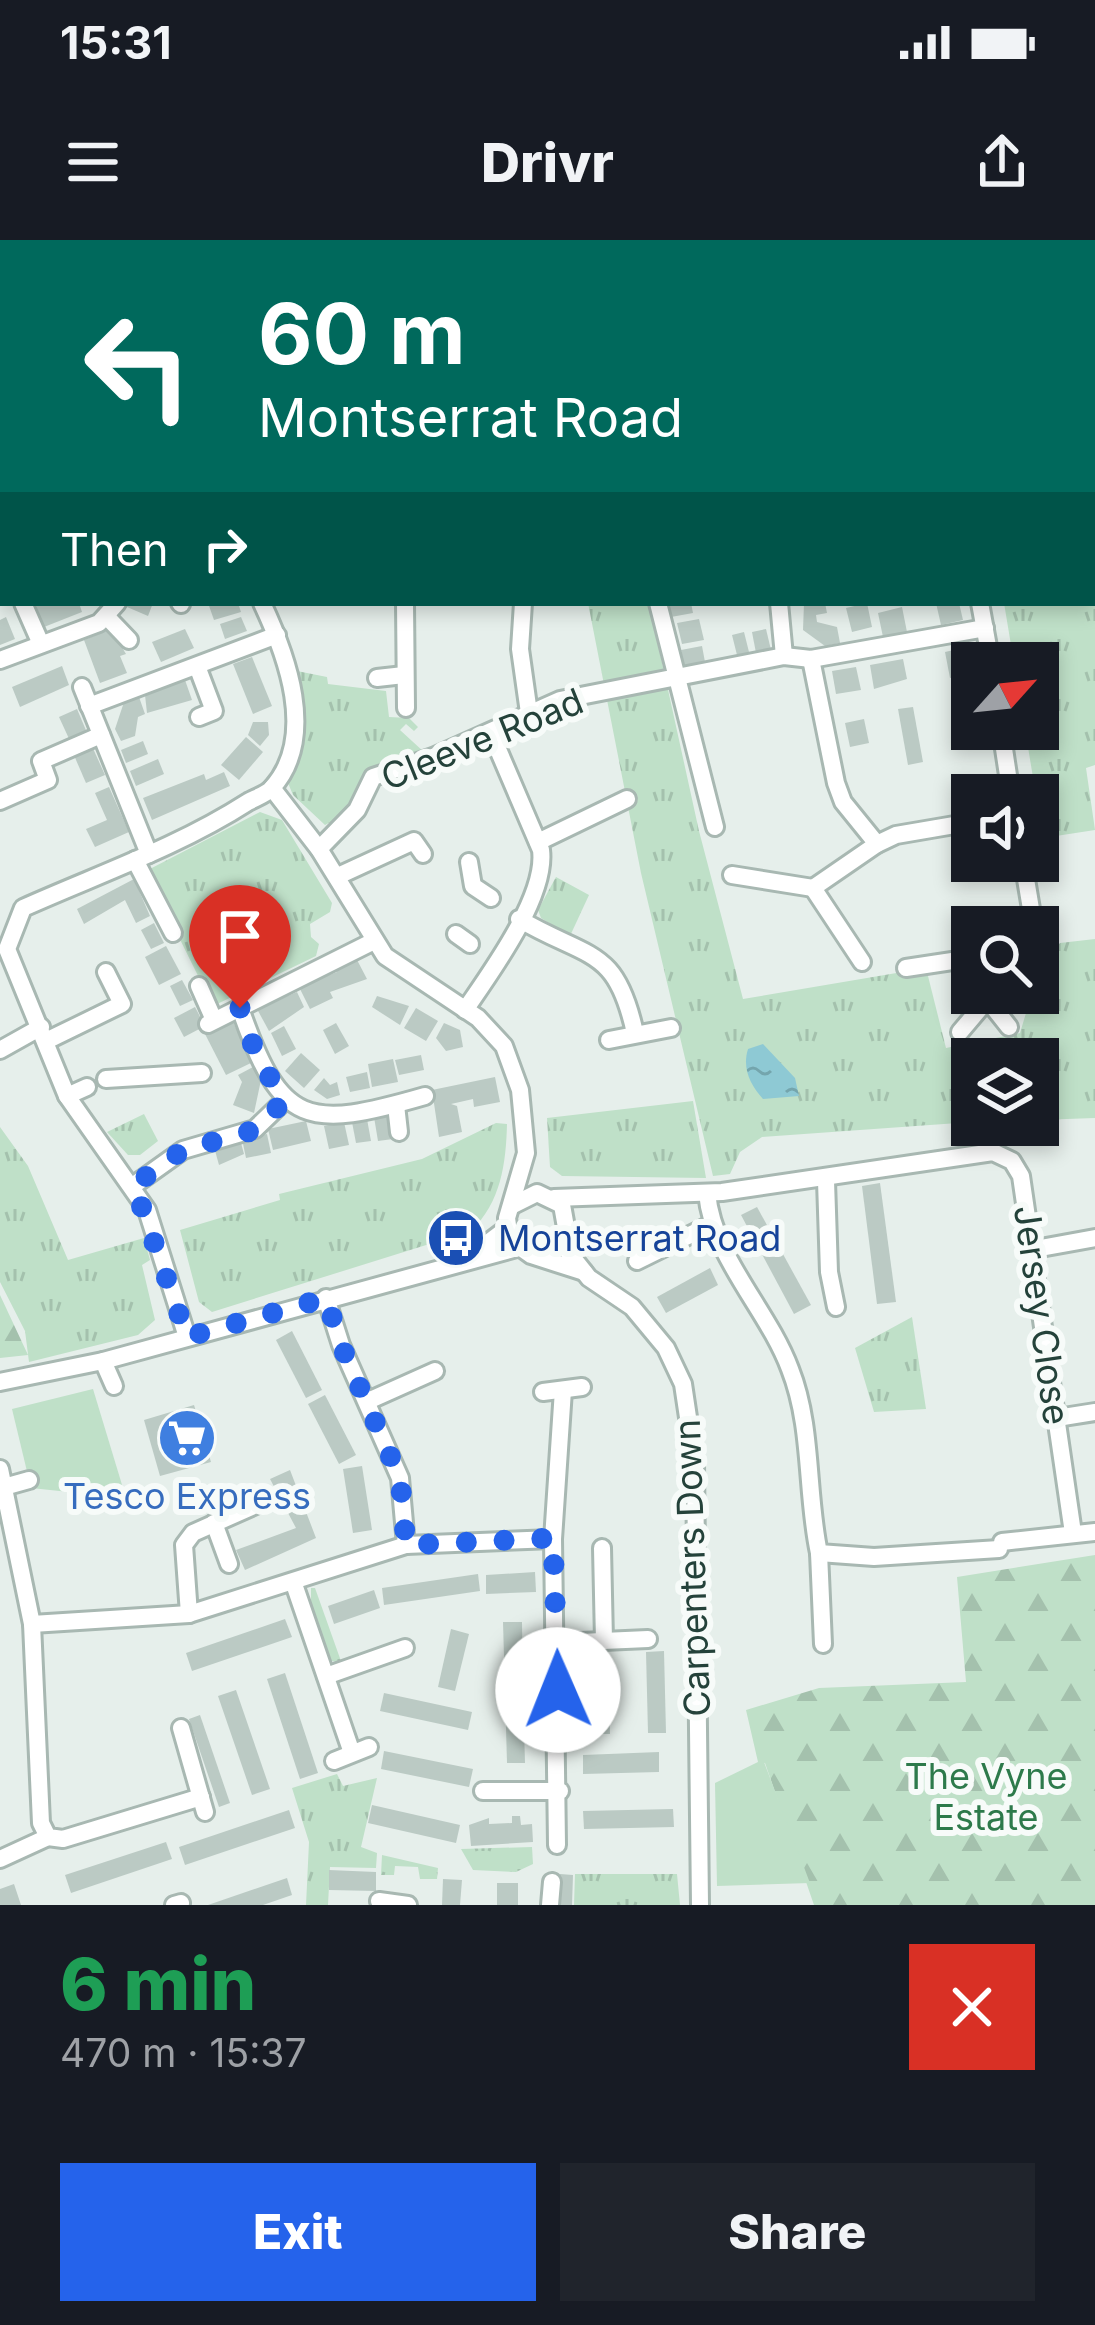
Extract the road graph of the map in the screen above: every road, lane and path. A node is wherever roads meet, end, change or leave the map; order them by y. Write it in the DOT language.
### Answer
graph roads {
  1 [pos="23,606"];
  2 [pos="265,606"];
  3 [pos="405,606"];
  4 [pos="524,606"];
  5 [pos="659,606"];
  6 [pos="778,606"];
  7 [pos="981,606"];
  8 [pos="112,610"];
  9 [pos="985,628"];
  10 [pos="277,635"];
  11 [pos="129,640"];
  12 [pos="987,642"];
  13 [pos="41,644"];
  14 [pos="784,656"];
  15 [pos="811,658"];
  16 [pos="0,660"];
  17 [pos="197,666"];
  18 [pos="404,675"];
  19 [pos="676,676"];
  20 [pos="376,678"];
  21 [pos="82,687"];
  22 [pos="89,706"];
  23 [pos="406,707"];
  24 [pos="529,713"];
  25 [pos="199,717"];
  26 [pos="490,733"];
  27 [pos="101,736"];
  28 [pos="272,788"];
  29 [pos="627,799"];
  30 [pos="0,801"];
  31 [pos="715,827"];
  32 [pos="951,827"];
  33 [pos="538,842"];
  34 [pos="877,844"];
  35 [pos="320,849"];
  36 [pos="423,854"];
  37 [pos="142,857"];
  38 [pos="469,862"];
  39 [pos="732,875"];
  40 [pos="338,876"];
  41 [pos="813,888"];
  42 [pos="491,898"];
  43 [pos="516,915"];
  44 [pos="6,929"];
  45 [pos="173,933"];
  46 [pos="372,941"];
  47 [pos="951,961"];
  48 [pos="862,962"];
  49 [pos="906,968"];
  50 [pos="106,972"];
  51 [pos="199,986"];
  52 [pos="240,1008"];
  53 [pos="465,1010"];
  54 [pos="975,1014"];
  55 [pos="1001,1014"];
  56 [pos="1009,1027"];
  57 [pos="671,1028"];
  58 [pos="960,1032"];
  59 [pos="44,1034"];
  60 [pos="635,1034"];
  61 [pos="609,1040"];
  62 [pos="0,1050"];
  63 [pos="202,1073"];
  64 [pos="106,1079"];
  65 [pos="87,1088"];
  66 [pos="67,1096"];
  67 [pos="425,1096"];
  68 [pos="284,1101"];
  69 [pos="395,1105"];
  70 [pos="399,1132"];
  71 [pos="524,1167"];
  72 [pos="826,1181"];
  73 [pos="134,1185"];
  74 [pos="707,1193"];
  75 [pos="545,1195"];
  76 [pos="596,1198"];
  77 [pos="512,1206"];
  78 [pos="568,1222"];
  79 [pos="710,1225"];
  80 [pos="506,1229"];
  81 [pos="1095,1238"];
  82 [pos="562,1244"];
  83 [pos="517,1248"];
  84 [pos="1035,1249"];
  85 [pos="542,1255"];
  86 [pos="463,1262"];
  87 [pos="637,1262"];
  88 [pos="585,1272"];
  89 [pos="326,1298"];
  90 [pos="836,1307"];
  91 [pos="187,1337"];
  92 [pos="103,1361"];
  93 [pos="436,1371"];
  94 [pos="0,1382"];
  95 [pos="114,1386"];
  96 [pos="582,1388"];
  97 [pos="563,1390"];
  98 [pos="543,1392"];
  99 [pos="368,1401"];
  100 [pos="1095,1412"];
  101 [pos="1058,1418"];
  102 [pos="2,1478"];
  103 [pos="29,1480"];
  104 [pos="258,1504"];
  105 [pos="214,1523"];
  106 [pos="1095,1532"];
  107 [pos="1073,1533"];
  108 [pos="553,1538"];
  109 [pos="406,1545"];
  110 [pos="602,1548"];
  111 [pos="819,1553"];
  112 [pos="229,1564"];
  113 [pos="295,1584"];
  114 [pos="189,1614"];
  115 [pos="32,1624"];
  116 [pos="648,1639"];
  117 [pos="604,1641"];
  118 [pos="558,1642"];
  119 [pos="823,1644"];
  120 [pos="405,1648"];
  121 [pos="326,1676"];
  122 [pos="181,1728"];
  123 [pos="334,1761"];
  124 [pos="483,1791"];
  125 [pos="560,1791"];
  126 [pos="48,1838"];
  127 [pos="557,1845"];
  128 [pos="0,1858"];
  129 [pos="552,1882"];
  130 [pos="379,1900"];
  131 [pos="408,1905"];
  132 [pos="550,1905"];
  133 [pos="700,1905"];
  1 -- 13 [label="street"];
  2 -- 10 [label="street"];
  3 -- 18 [label="street"];
  4 -- 24 [label="street"];
  5 -- 19 [label="street"];
  6 -- 14 [label="street"];
  7 -- 9 [label="street"];
  8 -- 11 [label="street"];
  8 -- 13 [label="street"];
  9 -- 12 [label="street"];
  9 -- 15 [label="street, Cleeve Road"];
  10 -- 17 [label="street"];
  10 -- 28 [label="street"];
  13 -- 16 [label="street"];
  14 -- 15 [label="street, Cleeve Road"];
  14 -- 19 [label="street, Cleeve Road"];
  15 -- 34 [label="street"];
  17 -- 22 [label="street"];
  17 -- 25 [label="street"];
  18 -- 20 [label="street"];
  18 -- 23 [label="street"];
  19 -- 24 [label="street, Cleeve Road"];
  19 -- 31 [label="street"];
  21 -- 22 [label="street"];
  22 -- 27 [label="street"];
  24 -- 26 [label="street, Cleeve Road"];
  26 -- 33 [label="street"];
  26 -- 35 [label="street, Cleeve Road"];
  27 -- 30 [label="street"];
  27 -- 37 [label="street"];
  28 -- 35 [label="street"];
  28 -- 37 [label="street"];
  29 -- 33 [label="street"];
  32 -- 34 [label="street"];
  33 -- 43 [label="street"];
  34 -- 41 [label="street"];
  35 -- 40 [label="street"];
  36 -- 40 [label="street"];
  37 -- 44 [label="street"];
  37 -- 45 [label="street"];
  38 -- 42 [label="street"];
  39 -- 41 [label="street"];
  40 -- 46 [label="street"];
  41 -- 48 [label="street"];
  43 -- 53 [label="street"];
  43 -- 60 [label="street"];
  44 -- 59 [label="street"];
  46 -- 52 [label="street"];
  46 -- 53 [label="street"];
  47 -- 49 [label="street"];
  50 -- 59 [label="street"];
  51 -- 52 [label="street"];
  52 -- 68 [label="street"];
  53 -- 71 [label="street"];
  54 -- 58 [label="street"];
  55 -- 56 [label="street"];
  57 -- 60 [label="street"];
  59 -- 62 [label="street"];
  59 -- 66 [label="street"];
  60 -- 61 [label="street"];
  63 -- 64 [label="street"];
  65 -- 66 [label="street"];
  66 -- 73 [label="street"];
  67 -- 69 [label="street"];
  68 -- 69 [label="street"];
  68 -- 73 [label="street"];
  69 -- 70 [label="street"];
  71 -- 75 [label="street"];
  71 -- 77 [label="street"];
  72 -- 74 [label="street, Jersey Close"];
  72 -- 84 [label="street, Jersey Close"];
  72 -- 90 [label="street"];
  73 -- 91 [label="street"];
  74 -- 76 [label="street, Jersey Close"];
  74 -- 79 [label="street"];
  75 -- 76 [label="street, Jersey Close"];
  75 -- 77 [label="street"];
  75 -- 78 [label="street"];
  76 -- 78 [label="street"];
  77 -- 80 [label="street"];
  78 -- 82 [label="street"];
  79 -- 87 [label="street"];
  79 -- 111 [label="street"];
  80 -- 83 [label="street"];
  80 -- 86 [label="street"];
  81 -- 84 [label="street"];
  82 -- 85 [label="street"];
  82 -- 88 [label="street"];
  83 -- 85 [label="street"];
  83 -- 86 [label="street"];
  84 -- 101 [label="street, Jersey Close"];
  85 -- 88 [label="street"];
  86 -- 89 [label="street"];
  88 -- 133 [label="street, Carpenters Down"];
  89 -- 91 [label="street"];
  89 -- 99 [label="street"];
  91 -- 92 [label="street"];
  92 -- 94 [label="street"];
  92 -- 95 [label="street"];
  93 -- 99 [label="street"];
  96 -- 97 [label="street"];
  97 -- 98 [label="street"];
  97 -- 108 [label="street"];
  99 -- 109 [label="street"];
  100 -- 101 [label="street"];
  101 -- 107 [label="street, Jersey Close"];
  102 -- 103 [label="street"];
  102 -- 115 [label="street"];
  104 -- 105 [label="street"];
  105 -- 112 [label="street"];
  105 -- 114 [label="street"];
  106 -- 107 [label="street"];
  107 -- 111 [label="street"];
  108 -- 109 [label="street"];
  108 -- 118 [label="street"];
  109 -- 113 [label="street"];
  110 -- 117 [label="street"];
  111 -- 119 [label="street"];
  113 -- 114 [label="street"];
  113 -- 121 [label="street"];
  114 -- 115 [label="street"];
  115 -- 126 [label="street"];
  116 -- 117 [label="street"];
  117 -- 118 [label="street"];
  118 -- 125 [label="street"];
  120 -- 121 [label="street"];
  121 -- 123 [label="street"];
  122 -- 126 [label="street"];
  124 -- 125 [label="street"];
  125 -- 127 [label="street"];
  126 -- 128 [label="street"];
  129 -- 132 [label="street"];
  130 -- 131 [label="street"];
}
